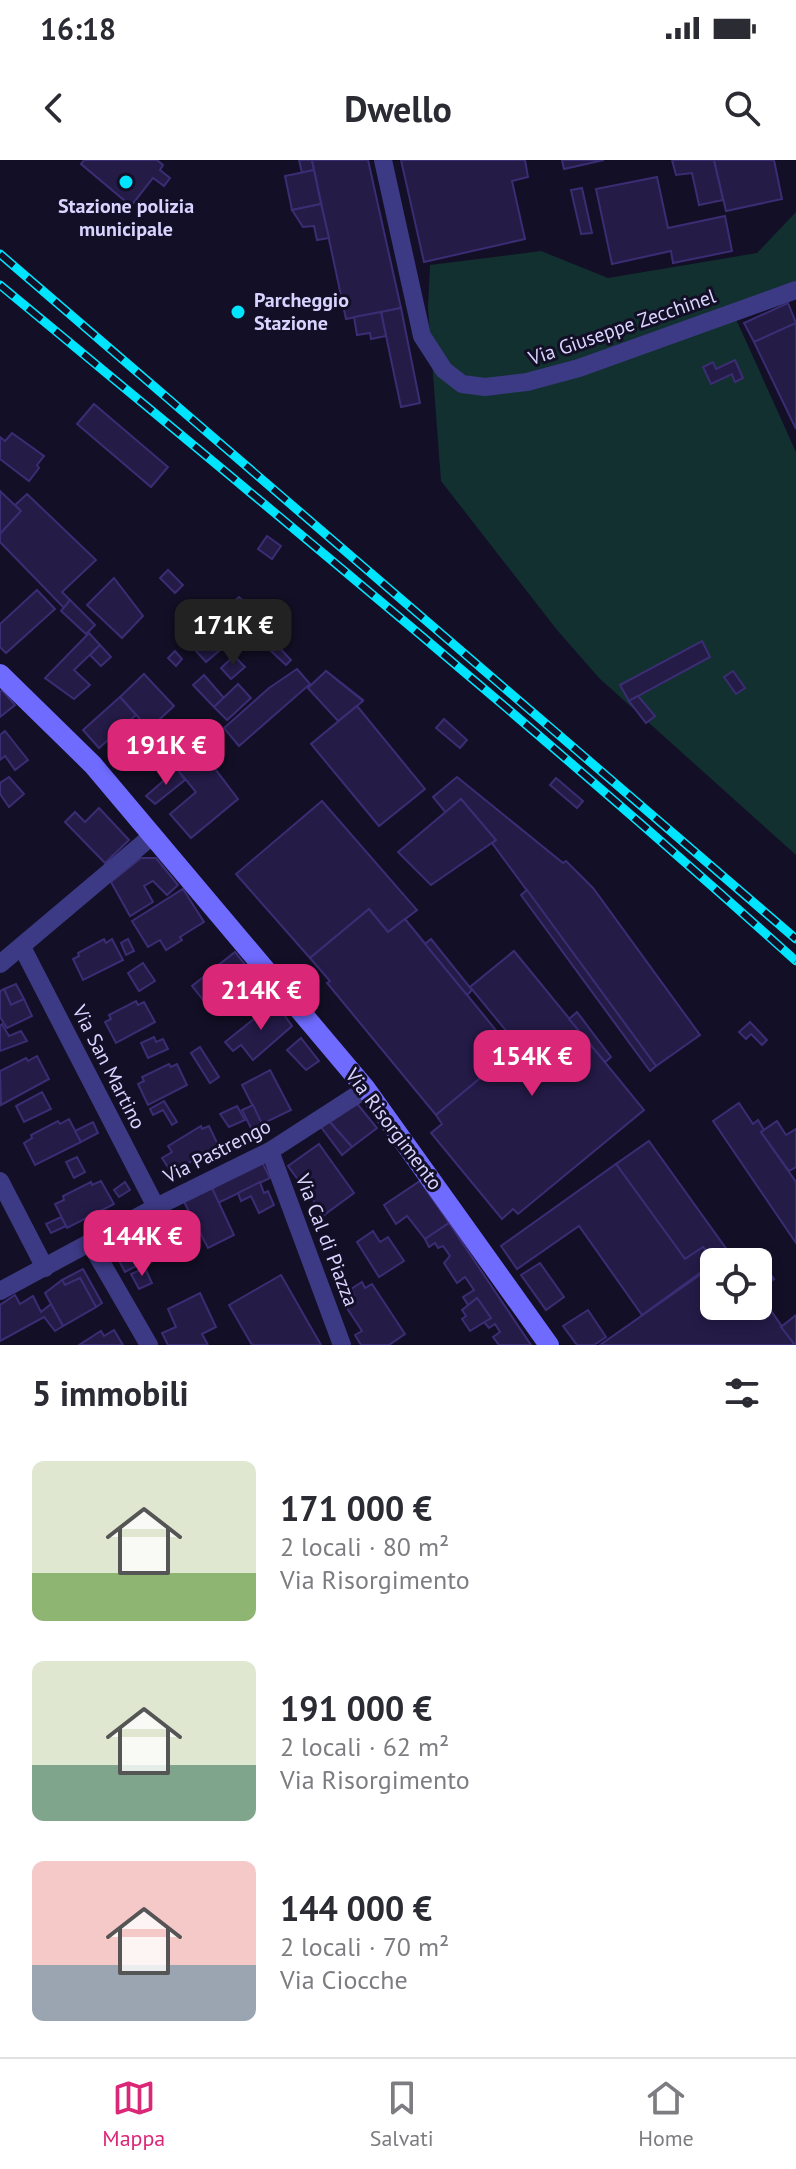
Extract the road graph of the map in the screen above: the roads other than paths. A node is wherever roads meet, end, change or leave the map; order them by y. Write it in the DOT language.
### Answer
graph roads {
  1 [pos="383,160"];
  2 [pos="796,290"];
  3 [pos="0,674"];
  4 [pos="153,835"];
  5 [pos="22,947"];
  6 [pos="0,964"];
  7 [pos="366,1089"];
  8 [pos="270,1151"];
  9 [pos="0,1181"];
  10 [pos="156,1207"];
  11 [pos="90,1243"];
  12 [pos="45,1268"];
  13 [pos="0,1291"];
  14 [pos="149,1345"];
  15 [pos="342,1345"];
  16 [pos="549,1345"];
  1 -- 2 [label="street, Via Giuseppe Zecchinel"];
  3 -- 4 [label="street, Via Risorgimento"];
  4 -- 5 [label="street"];
  4 -- 7 [label="street, Via Risorgimento"];
  5 -- 6 [label="street"];
  5 -- 10 [label="street, Via San Martino"];
  7 -- 8 [label="street, Via Pastrengo"];
  7 -- 16 [label="street, Via Risorgimento"];
  8 -- 10 [label="street, Via Pastrengo"];
  8 -- 15 [label="street, Via Cal di Piazza"];
  9 -- 12 [label="street"];
  10 -- 11 [label="street, Via Pastrengo"];
  11 -- 12 [label="street, Via Pastrengo"];
  11 -- 14 [label="street"];
  12 -- 13 [label="street, Via Pastrengo"];
}
